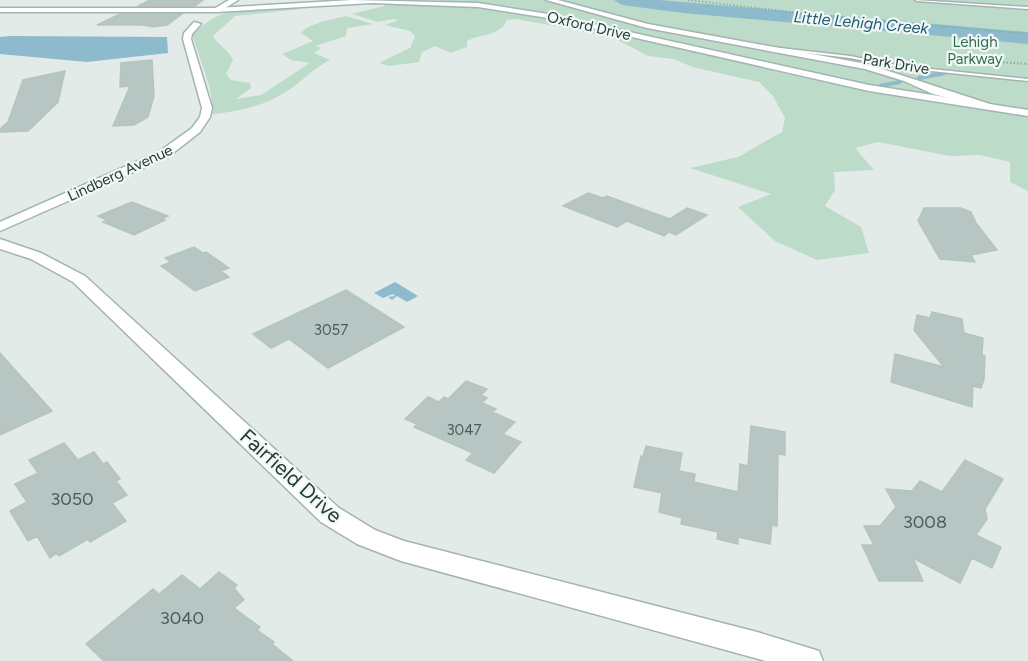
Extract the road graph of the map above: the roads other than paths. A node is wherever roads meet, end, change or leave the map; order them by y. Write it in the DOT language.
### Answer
graph roads {
  1 [pos="234,0"];
  2 [pos="550,0"];
  3 [pos="917,0"];
  4 [pos="1028,8"];
  5 [pos="0,10"];
  6 [pos="216,10"];
  7 [pos="764,47"];
  8 [pos="1028,80"];
  9 [pos="1016,111"];
  10 [pos="1028,113"];
  11 [pos="0,227"];
  12 [pos="0,244"];
  13 [pos="809,661"];
  1 -- 6 [label="street, Lindberg Avenue"];
  2 -- 7 [label="street, Park Drive"];
  3 -- 4 [label="lane"];
  5 -- 6 [label="street, Oxford Drive"];
  6 -- 9 [label="street, Oxford Drive"];
  6 -- 11 [label="street, Lindberg Avenue"];
  7 -- 8 [label="lane, Park Drive"];
  7 -- 9 [label="street, Park Drive"];
  9 -- 10 [label="street, Oxford Drive"];
  12 -- 13 [label="street, Fairfield Drive"];
}
